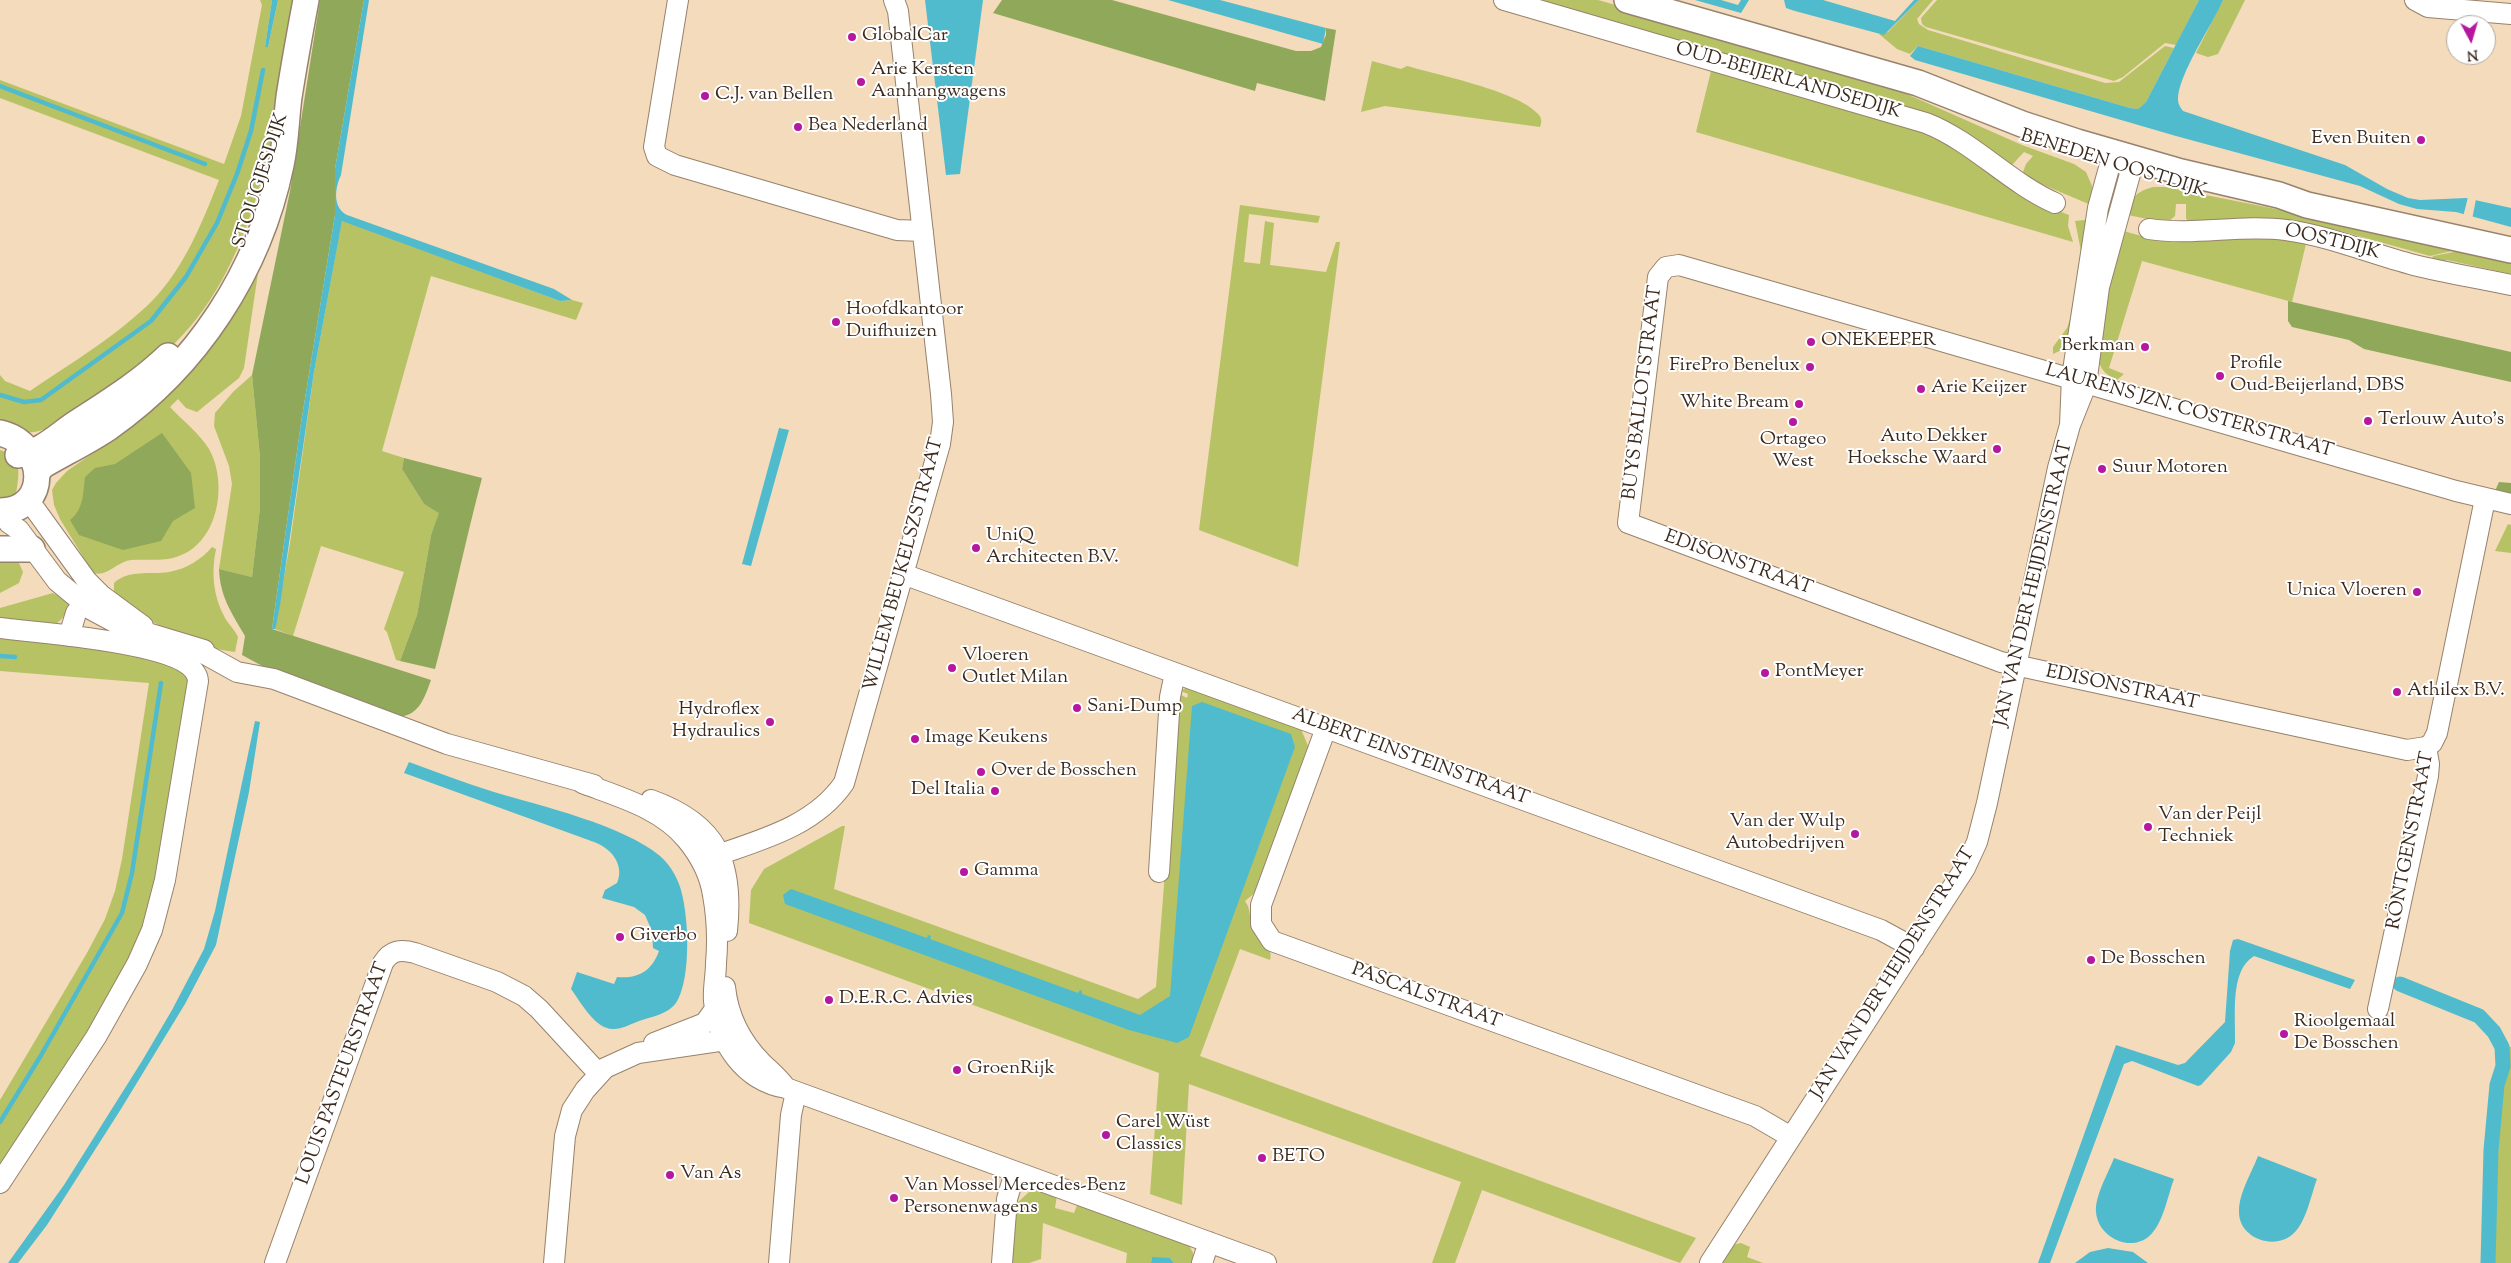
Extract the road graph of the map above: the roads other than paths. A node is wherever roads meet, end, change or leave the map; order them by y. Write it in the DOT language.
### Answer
graph roads {
  1 [pos="306,0"];
  2 [pos="678,0"];
  3 [pos="894,0"];
  4 [pos="1504,0"];
  5 [pos="1627,0"];
  6 [pos="2415,0"];
  7 [pos="2511,14"];
  8 [pos="2121,166"];
  9 [pos="2055,203"];
  10 [pos="2150,229"];
  11 [pos="923,231"];
  12 [pos="2511,250"];
  13 [pos="1666,267"];
  14 [pos="2511,285"];
  15 [pos="2079,379"];
  16 [pos="71,438"];
  17 [pos="22,484"];
  18 [pos="2485,498"];
  19 [pos="2511,504"];
  20 [pos="1628,523"];
  21 [pos="0,549"];
  22 [pos="32,549"];
  23 [pos="903,574"];
  24 [pos="89,596"];
  25 [pos="0,628"];
  26 [pos="69,636"];
  27 [pos="2016,666"];
  28 [pos="1175,674"];
  29 [pos="1326,728"];
  30 [pos="2426,747"];
  31 [pos="582,783"];
  32 [pos="720,854"];
  33 [pos="701,861"];
  34 [pos="1159,872"];
  35 [pos="1914,948"];
  36 [pos="2378,1009"];
  37 [pos="724,1013"];
  38 [pos="724,1038"];
  39 [pos="638,1053"];
  40 [pos="599,1074"];
  41 [pos="791,1090"];
  42 [pos="1791,1137"];
  43 [pos="1015,1172"];
  44 [pos="0,1183"];
  45 [pos="1209,1242"];
  46 [pos="275,1263"];
  47 [pos="554,1263"];
  48 [pos="779,1263"];
  49 [pos="1002,1263"];
  50 [pos="1202,1263"];
  51 [pos="1266,1263"];
  52 [pos="1710,1263"];
  1 -- 16 [label="main road, STOUGJESDIJK"];
  2 -- 11 [label="street"];
  3 -- 11 [label="street, WILLEM BEUKELSZSTRAAT"];
  4 -- 9 [label="street, OUD-BEIJERLANDSEDIJK"];
  5 -- 8 [label="main road, BENEDEN OOSTDIJK"];
  6 -- 7 [label="street"];
  8 -- 12 [label="main road, BENEDEN OOSTDIJK"];
  8 -- 15 [label="street, JAN VAN DER HEIJDENSTRAAT"];
  10 -- 14 [label="street, OOSTDIJK"];
  11 -- 23 [label="street, WILLEM BEUKELSZSTRAAT"];
  13 -- 15 [label="street, LAURENS JZN. COSTERSTRAAT"];
  13 -- 20 [label="street, BUYS BALLOTSTRAAT"];
  15 -- 18 [label="street, LAURENS JZN. COSTERSTRAAT"];
  15 -- 27 [label="street, JAN VAN DER HEIJDENSTRAAT"];
  16 -- 17 [label="main road, STOUGJESDIJK"];
  16 -- 17 [label="main road, STOUGJESDIJK"];
  17 -- 22 [label="street"];
  17 -- 24 [label="street"];
  18 -- 19 [label="street, LAURENS JZN. COSTERSTRAAT"];
  18 -- 30 [label="street, RÖNTGENSTRAAT"];
  20 -- 27 [label="street, EDISONSTRAAT"];
  21 -- 22 [label="main road"];
  22 -- 24 [label="street"];
  23 -- 28 [label="street, ALBERT EINSTEINSTRAAT"];
  23 -- 32 [label="street, WILLEM BEUKELSZSTRAAT"];
  24 -- 26 [label="street"];
  24 -- 31 [label="street"];
  25 -- 26 [label="street"];
  26 -- 44 [label="street"];
  27 -- 30 [label="street, EDISONSTRAAT"];
  27 -- 35 [label="street, JAN VAN DER HEIJDENSTRAAT"];
  28 -- 29 [label="street, ALBERT EINSTEINSTRAAT"];
  28 -- 34 [label="street"];
  29 -- 35 [label="street, ALBERT EINSTEINSTRAAT"];
  29 -- 42 [label="street, PASCALSTRAAT"];
  30 -- 36 [label="street, RÖNTGENSTRAAT"];
  31 -- 32 [label="street"];
  31 -- 33 [label="street"];
  32 -- 33 [label="street, WILLEM BEUKELSZSTRAAT"];
  32 -- 37 [label="street"];
  33 -- 37 [label="street"];
  35 -- 42 [label="street, JAN VAN DER HEIJDENSTRAAT"];
  37 -- 38 [label="street"];
  37 -- 39 [label="street"];
  37 -- 41 [label="street"];
  38 -- 39 [label="street"];
  38 -- 41 [label="street"];
  39 -- 40 [label="street"];
  40 -- 46 [label="street, LOUIS PASTEURSTRAAT"];
  40 -- 47 [label="street"];
  41 -- 43 [label="street"];
  41 -- 48 [label="street"];
  42 -- 52 [label="street, JAN VAN DER HEIJDENSTRAAT"];
  43 -- 45 [label="street"];
  43 -- 49 [label="street"];
  45 -- 50 [label="street"];
  45 -- 51 [label="street"];
}
